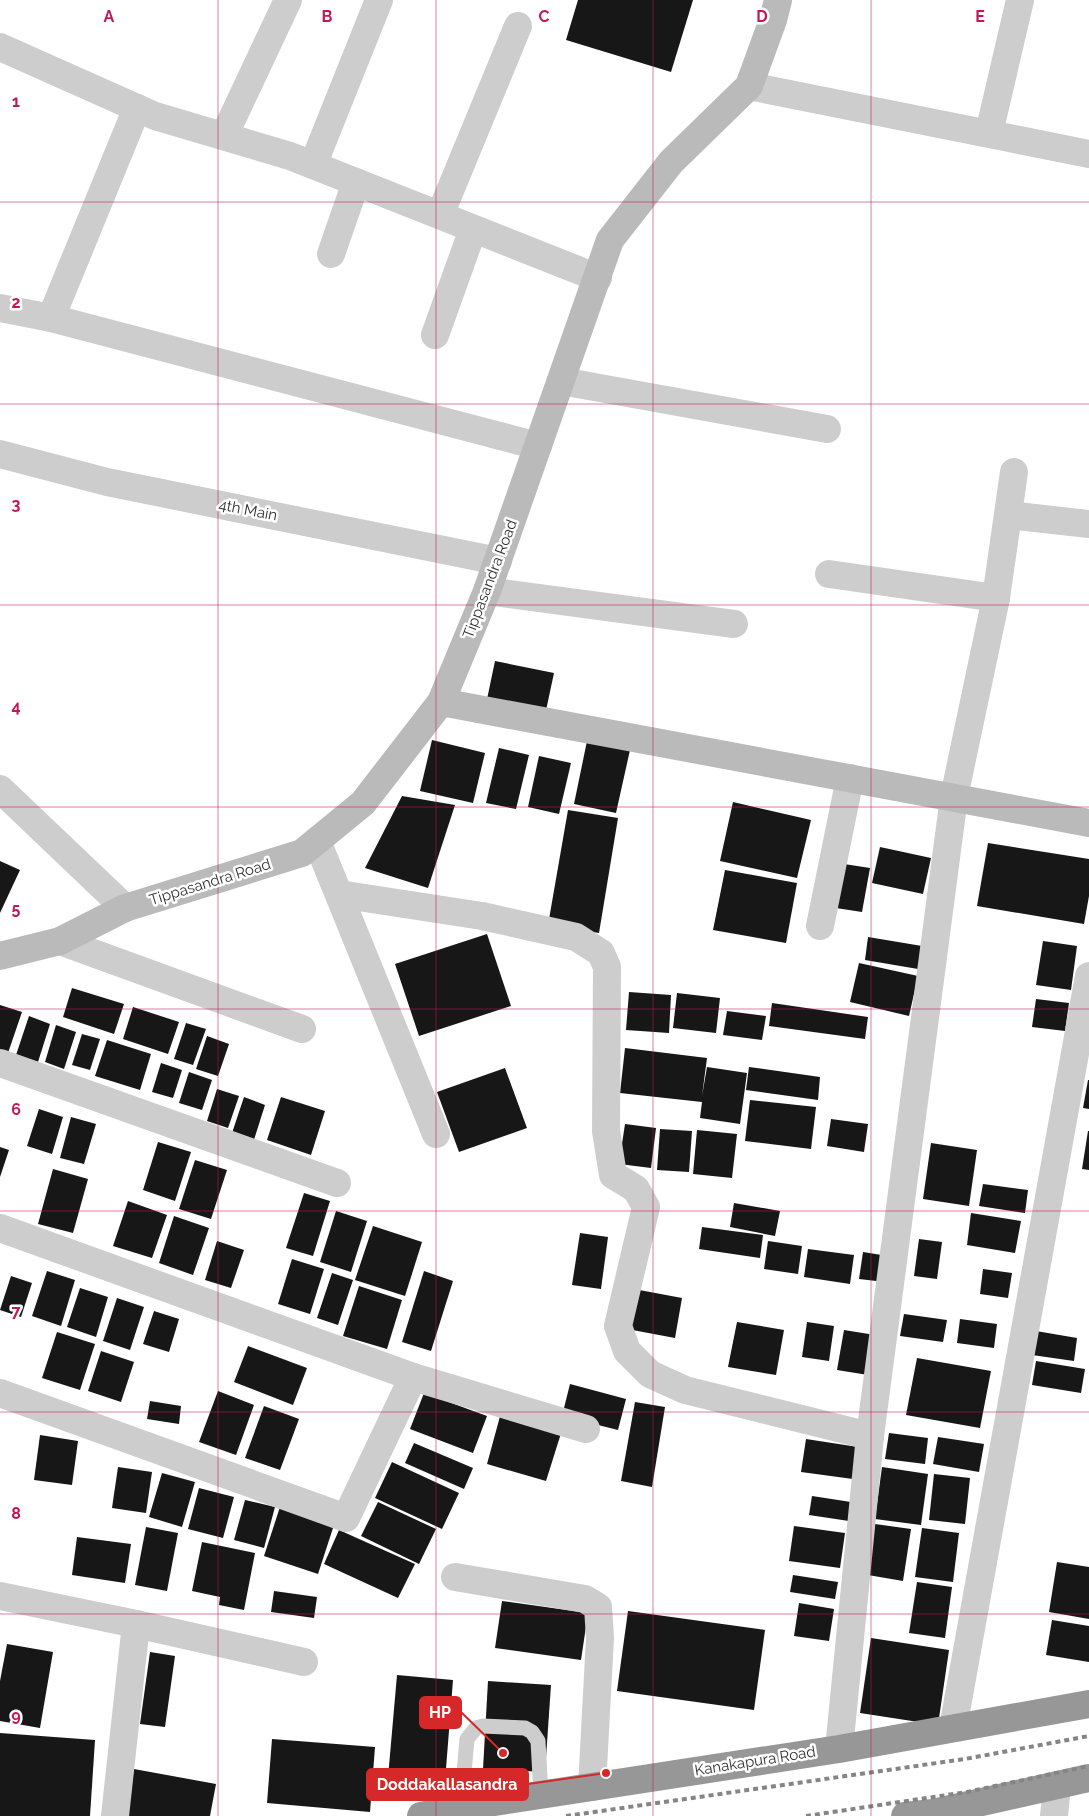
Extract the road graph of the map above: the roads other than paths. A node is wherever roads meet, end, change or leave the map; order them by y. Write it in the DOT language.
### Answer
graph roads {
  1 [pos="288,0"];
  2 [pos="380,0"];
  3 [pos="778,0"];
  4 [pos="1020,0"];
  5 [pos="518,26"];
  6 [pos="0,47"];
  7 [pos="750,86"];
  8 [pos="137,108"];
  9 [pos="989,133"];
  10 [pos="224,136"];
  11 [pos="1089,154"];
  12 [pos="313,165"];
  13 [pos="356,182"];
  14 [pos="440,215"];
  15 [pos="473,229"];
  16 [pos="331,254"];
  17 [pos="598,278"];
  18 [pos="0,308"];
  19 [pos="52,318"];
  20 [pos="435,336"];
  21 [pos="561,381"];
  22 [pos="827,429"];
  23 [pos="538,446"];
  24 [pos="0,454"];
  25 [pos="1014,472"];
  26 [pos="1008,515"];
  27 [pos="1089,524"];
  28 [pos="498,561"];
  29 [pos="829,574"];
  30 [pos="487,590"];
  31 [pos="996,598"];
  32 [pos="734,624"];
  33 [pos="441,702"];
  34 [pos="850,778"];
  35 [pos="0,789"];
  36 [pos="954,797"];
  37 [pos="1089,823"];
  38 [pos="317,841"];
  39 [pos="339,894"];
  40 [pos="126,908"];
  41 [pos="820,926"];
  42 [pos="60,941"];
  43 [pos="0,956"];
  44 [pos="1089,976"];
  45 [pos="302,1029"];
  46 [pos="0,1063"];
  47 [pos="436,1134"];
  48 [pos="337,1183"];
  49 [pos="0,1228"];
  50 [pos="413,1377"];
  51 [pos="0,1393"];
  52 [pos="586,1429"];
  53 [pos="870,1436"];
  54 [pos="455,1577"];
  55 [pos="0,1596"];
  56 [pos="136,1624"];
  57 [pos="304,1662"];
  58 [pos="1089,1704"];
  59 [pos="953,1728"];
  60 [pos="839,1749"];
  61 [pos="1089,1778"];
  62 [pos="1057,1785"];
  63 [pos="592,1787"];
  64 [pos="541,1794"];
  65 [pos="461,1807"];
  66 [pos="115,1816"];
  67 [pos="421,1816"];
  68 [pos="905,1816"];
  69 [pos="1054,1816"];
  1 -- 10 [label="street"];
  2 -- 12 [label="street"];
  3 -- 7 [label="street, Tippasandra Road"];
  4 -- 9 [label="street"];
  5 -- 14 [label="street"];
  6 -- 8 [label="street"];
  7 -- 9 [label="street"];
  7 -- 17 [label="street, Tippasandra Road"];
  8 -- 10 [label="street"];
  8 -- 19 [label="street"];
  9 -- 11 [label="street"];
  10 -- 12 [label="street"];
  12 -- 13 [label="street"];
  13 -- 14 [label="street"];
  13 -- 16 [label="street"];
  14 -- 15 [label="street"];
  15 -- 17 [label="street"];
  15 -- 20 [label="street"];
  17 -- 21 [label="street, Tippasandra Road"];
  18 -- 19 [label="street"];
  19 -- 23 [label="street"];
  21 -- 22 [label="street"];
  21 -- 23 [label="street, Tippasandra Road"];
  23 -- 28 [label="street, Tippasandra Road"];
  24 -- 28 [label="street, 4th Main"];
  25 -- 26 [label="street"];
  26 -- 27 [label="street"];
  26 -- 31 [label="street"];
  28 -- 30 [label="street, Tippasandra Road"];
  29 -- 31 [label="street"];
  30 -- 32 [label="street"];
  30 -- 33 [label="street, Tippasandra Road"];
  31 -- 36 [label="street"];
  33 -- 34 [label="street"];
  33 -- 38 [label="street, Tippasandra Road"];
  34 -- 36 [label="street"];
  34 -- 41 [label="street"];
  35 -- 40 [label="street"];
  36 -- 37 [label="street"];
  36 -- 53 [label="street"];
  38 -- 39 [label="street"];
  38 -- 40 [label="street, Tippasandra Road"];
  39 -- 47 [label="street"];
  39 -- 53 [label="street"];
  40 -- 42 [label="street, Tippasandra Road"];
  42 -- 43 [label="street, Tippasandra Road"];
  42 -- 45 [label="street"];
  44 -- 59 [label="street"];
  46 -- 48 [label="street"];
  49 -- 50 [label="street"];
  50 -- 51 [label="street"];
  50 -- 52 [label="street"];
  53 -- 60 [label="street"];
  54 -- 63 [label="street"];
  55 -- 56 [label="street"];
  56 -- 57 [label="street"];
  56 -- 66 [label="street"];
  58 -- 59 [label="highway, Kanakapura Road"];
  59 -- 60 [label="highway, Kanakapura Road"];
  60 -- 63 [label="highway, Kanakapura Road"];
  61 -- 62 [label="highway"];
  62 -- 68 [label="highway"];
  62 -- 69 [label="street"];
  63 -- 64 [label="highway, Kanakapura Road"];
  64 -- 65 [label="highway, Kanakapura Road"];
  64 -- 65 [label="lane"];
  65 -- 67 [label="highway, Kanakapura Road"];
}
